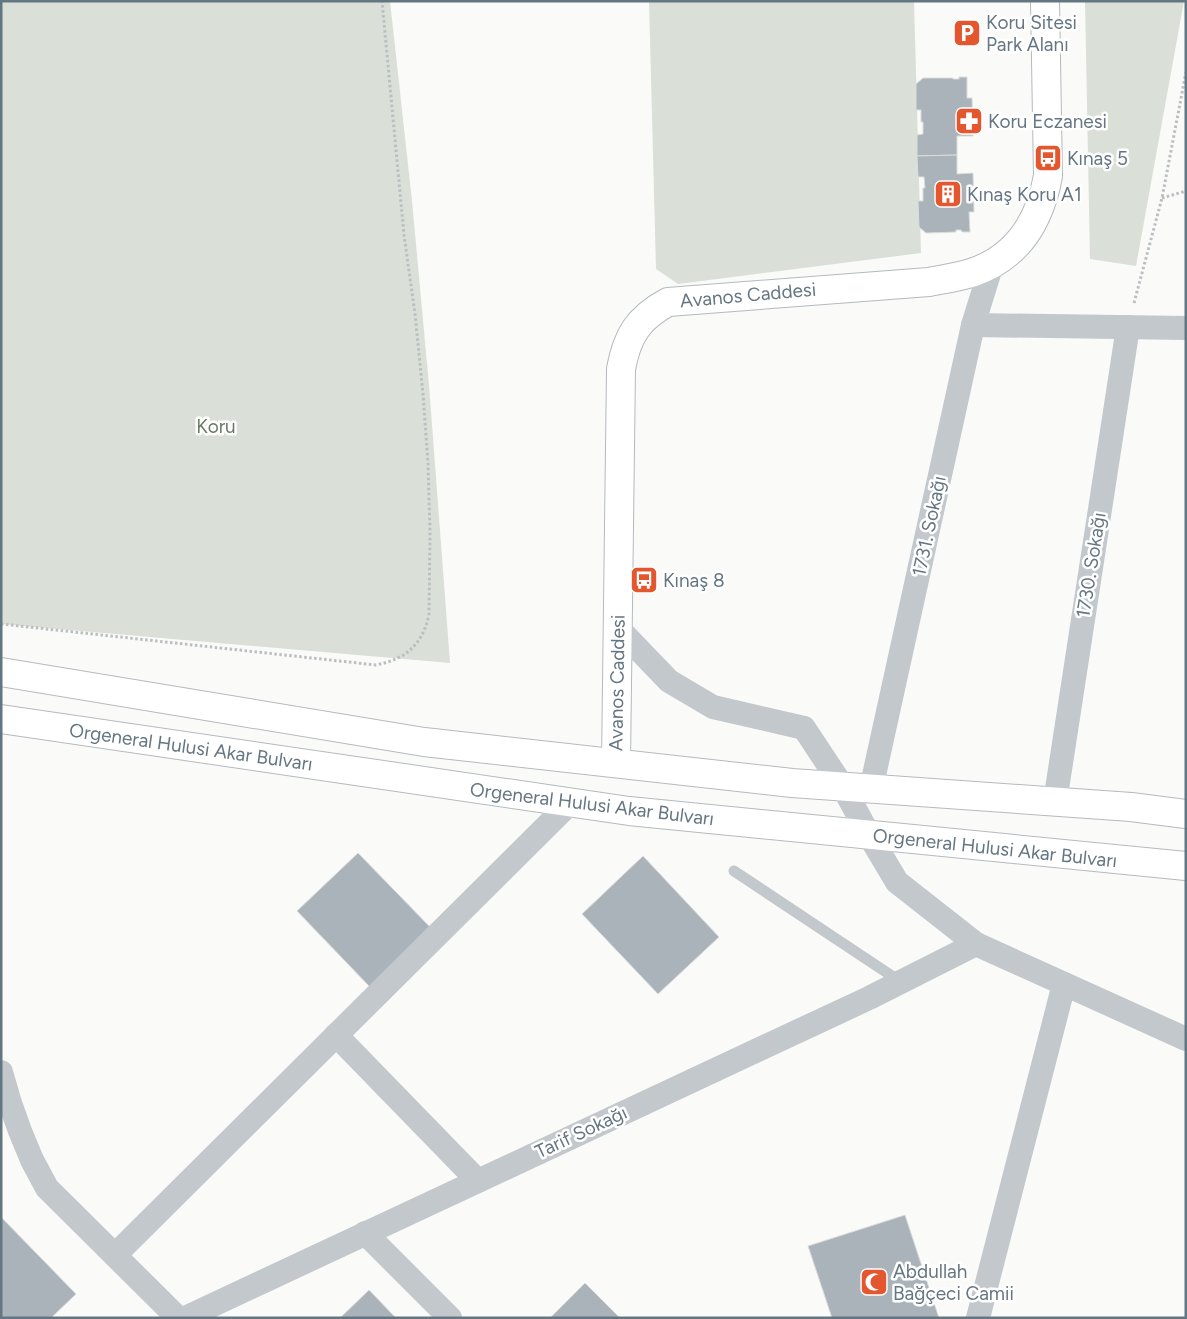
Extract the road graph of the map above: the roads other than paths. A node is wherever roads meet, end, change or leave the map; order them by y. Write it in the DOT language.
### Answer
graph roads {
  1 [pos="1045,1"];
  2 [pos="992,264"];
  3 [pos="973,325"];
  4 [pos="1128,327"];
  5 [pos="1186,328"];
  6 [pos="618,628"];
  7 [pos="1,672"];
  8 [pos="1,720"];
  9 [pos="616,763"];
  10 [pos="843,787"];
  11 [pos="871,789"];
  12 [pos="1055,802"];
  13 [pos="570,803"];
  14 [pos="1186,814"];
  15 [pos="869,835"];
  16 [pos="1186,866"];
  17 [pos="734,871"];
  18 [pos="976,944"];
  19 [pos="900,982"];
  20 [pos="1064,984"];
  21 [pos="336,1035"];
  22 [pos="1186,1039"];
  23 [pos="1,1072"];
  24 [pos="478,1181"];
  25 [pos="365,1234"];
  26 [pos="115,1255"];
  27 [pos="224,1310"];
  28 [pos="178,1318"];
  29 [pos="185,1318"];
  30 [pos="450,1318"];
  31 [pos="978,1318"];
  1 -- 2 [label="main road, Avanos Caddesi"];
  2 -- 3 [label="street, 1731. Sokağı"];
  2 -- 6 [label="main road, Avanos Caddesi"];
  3 -- 4 [label="street"];
  3 -- 11 [label="street, 1731. Sokağı"];
  4 -- 5 [label="street"];
  4 -- 12 [label="street, 1730. Sokağı"];
  6 -- 9 [label="main road, Avanos Caddesi"];
  6 -- 10 [label="street"];
  7 -- 9 [label="main road"];
  8 -- 13 [label="main road, Orgeneral Hulusi Akar Bulvarı"];
  9 -- 10 [label="main road"];
  10 -- 11 [label="main road"];
  10 -- 15 [label="street"];
  11 -- 12 [label="main road"];
  12 -- 14 [label="main road"];
  13 -- 15 [label="main road, Orgeneral Hulusi Akar Bulvarı"];
  13 -- 21 [label="street"];
  15 -- 16 [label="main road, Orgeneral Hulusi Akar Bulvarı"];
  15 -- 18 [label="street"];
  17 -- 19 [label="lane"];
  18 -- 19 [label="street, Tarif Sokağı"];
  18 -- 20 [label="street"];
  19 -- 24 [label="street, Tarif Sokağı"];
  20 -- 22 [label="street"];
  20 -- 31 [label="street"];
  21 -- 24 [label="street"];
  21 -- 26 [label="street"];
  23 -- 26 [label="street"];
  24 -- 25 [label="street, Tarif Sokağı"];
  25 -- 27 [label="street, Tarif Sokağı"];
  25 -- 30 [label="street"];
  26 -- 28 [label="street"];
  27 -- 29 [label="street, Tarif Sokağı"];
}
